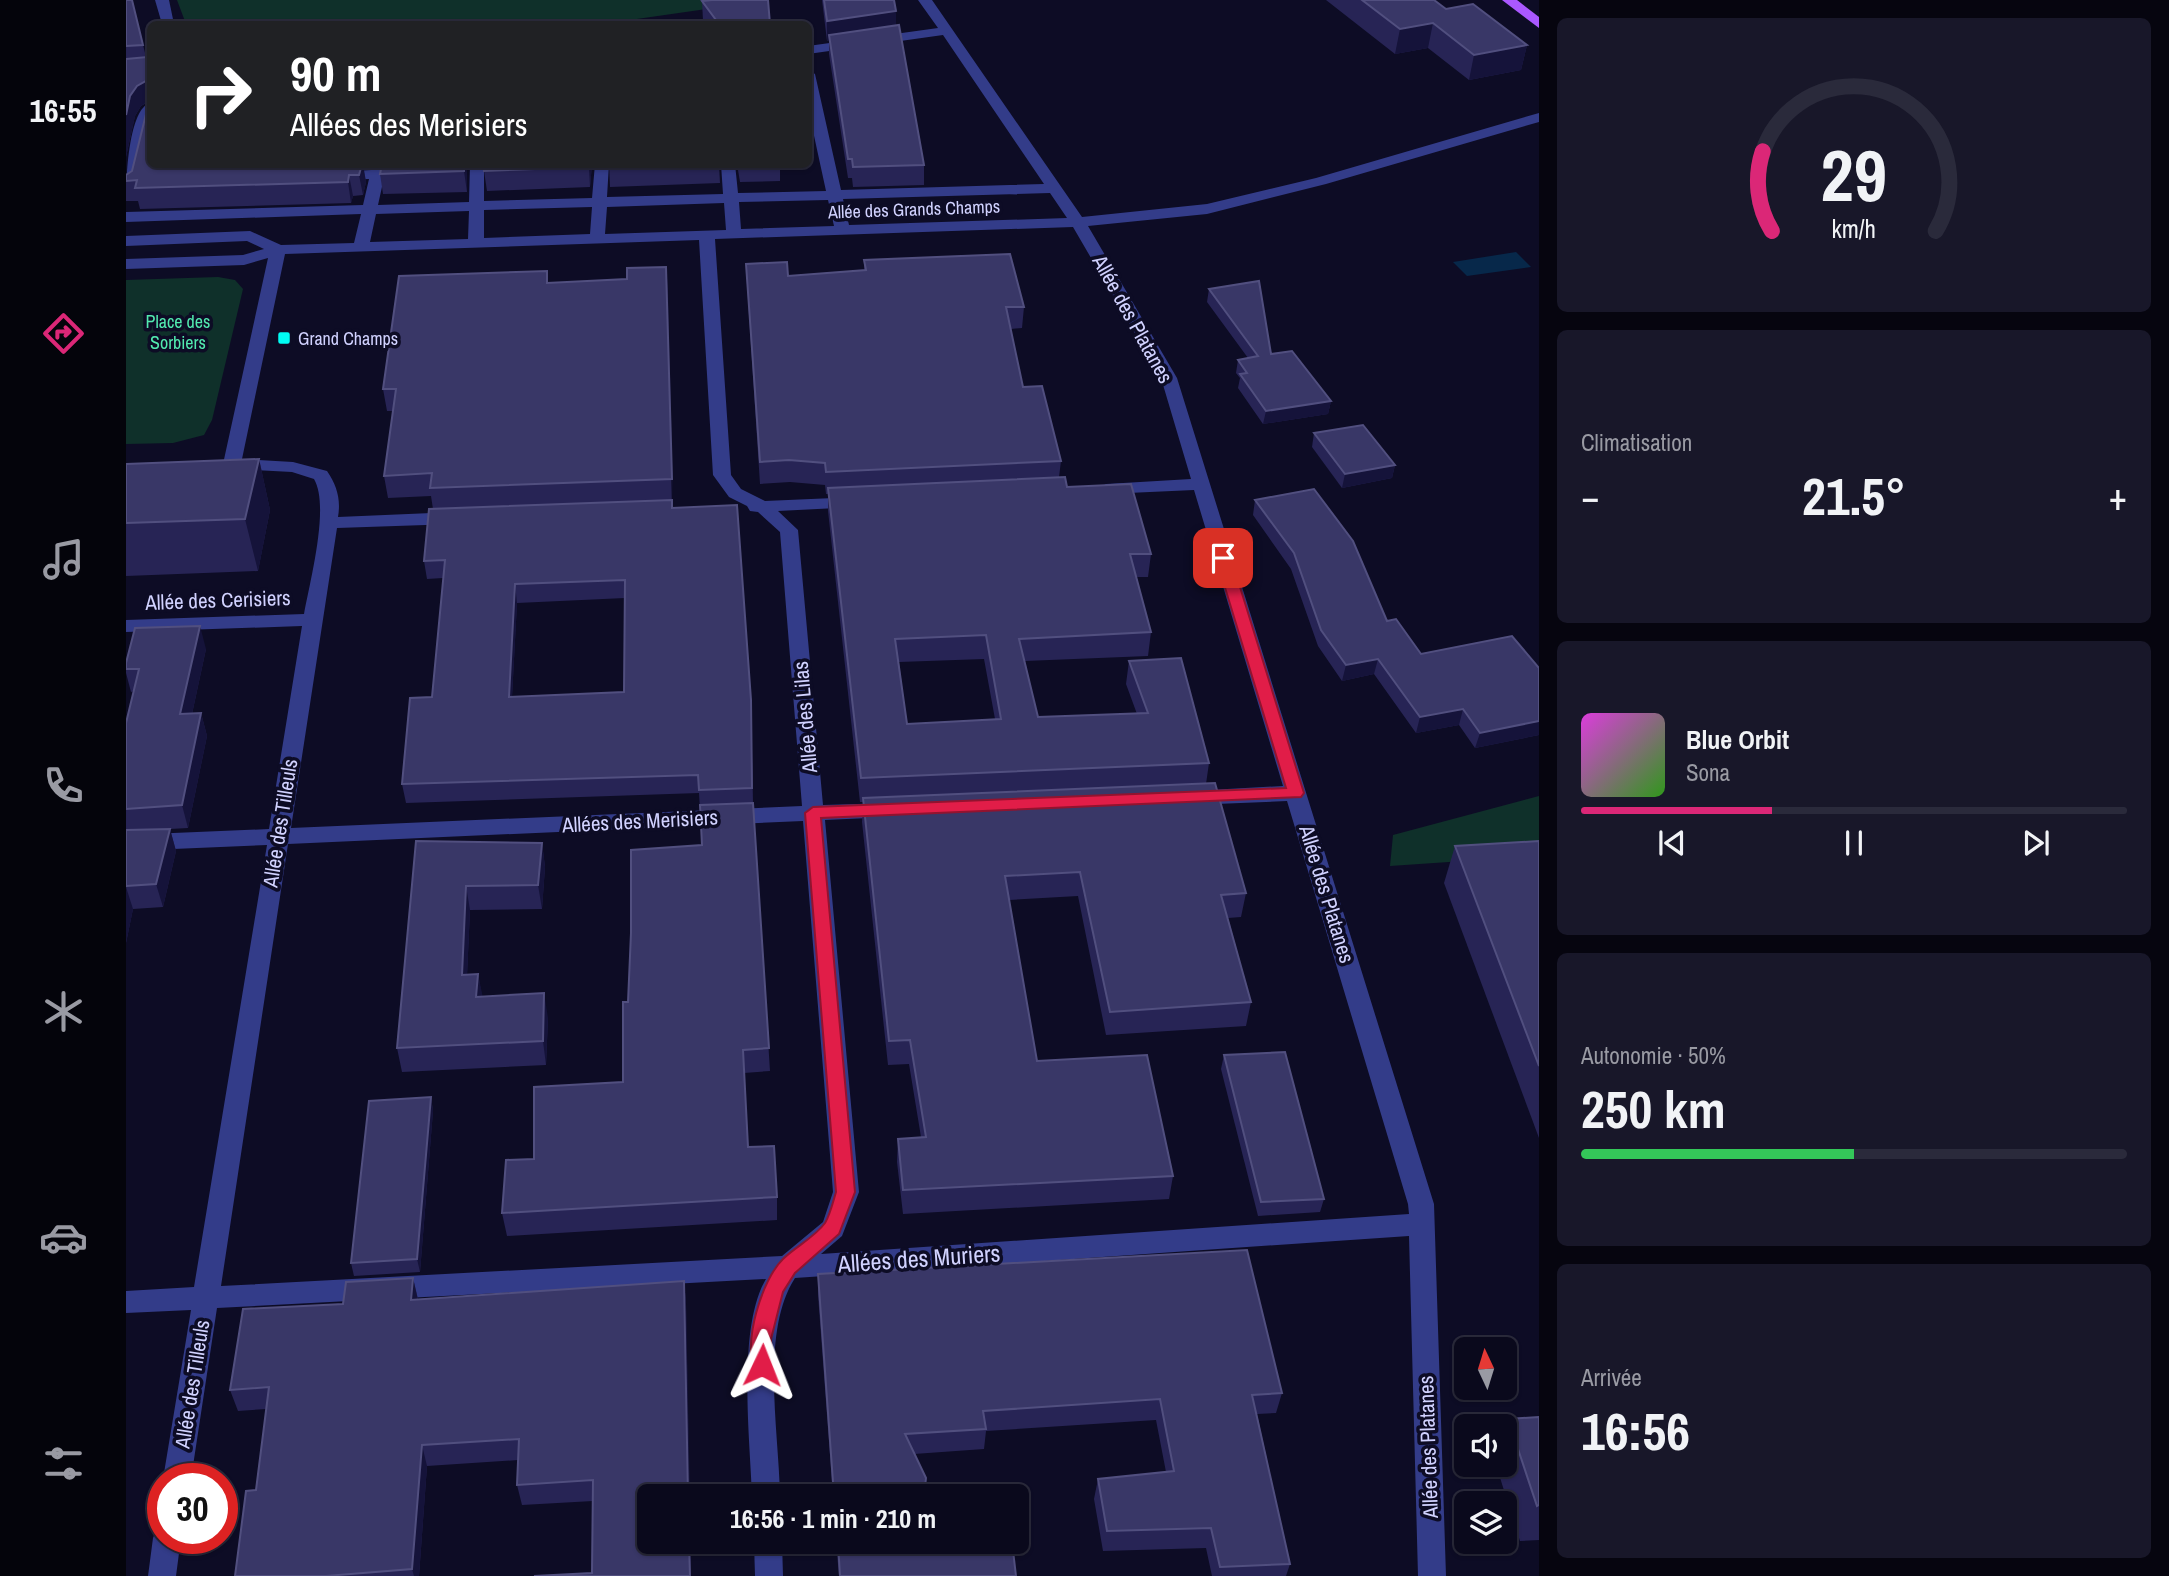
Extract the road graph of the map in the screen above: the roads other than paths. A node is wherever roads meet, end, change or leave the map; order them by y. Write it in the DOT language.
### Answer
graph roads {
  1 [pos="162,0"];
  2 [pos="925,0"];
  3 [pos="1509,0"];
  4 [pos="167,21"];
  5 [pos="1539,24"];
  6 [pos="946,31"];
  7 [pos="812,49"];
  8 [pos="147,71"];
  9 [pos="126,72"];
  10 [pos="147,111"];
  11 [pos="813,111"];
  12 [pos="1539,117"];
  13 [pos="133,131"];
  14 [pos="477,168"];
  15 [pos="602,168"];
  16 [pos="728,168"];
  17 [pos="378,169"];
  18 [pos="326,176"];
  19 [pos="1055,188"];
  20 [pos="126,191"];
  21 [pos="834,196"];
  22 [pos="730,200"];
  23 [pos="599,203"];
  24 [pos="477,207"];
  25 [pos="257,208"];
  26 [pos="369,209"];
  27 [pos="126,217"];
  28 [pos="1078,222"];
  29 [pos="843,231"];
  30 [pos="734,235"];
  31 [pos="250,236"];
  32 [pos="707,236"];
  33 [pos="597,240"];
  34 [pos="126,241"];
  35 [pos="476,243"];
  36 [pos="361,247"];
  37 [pos="278,250"];
  38 [pos="244,260"];
  39 [pos="126,264"];
  40 [pos="1201,484"];
  41 [pos="1093,489"];
  42 [pos="872,501"];
  43 [pos="761,506"];
  44 [pos="721,508"];
  45 [pos="478,517"];
  46 [pos="327,523"];
  47 [pos="312,620"];
  48 [pos="126,626"];
  49 [pos="1296,793"];
  50 [pos="1174,798"];
  51 [pos="906,809"];
  52 [pos="813,813"];
  53 [pos="278,837"];
  54 [pos="126,843"];
  55 [pos="1422,1224"];
  56 [pos="788,1267"];
  57 [pos="206,1298"];
  58 [pos="126,1302"];
  59 [pos="180,1463"];
  60 [pos="766,1484"];
  61 [pos="165,1554"];
  62 [pos="768,1554"];
  63 [pos="162,1576"];
  64 [pos="769,1576"];
  65 [pos="1432,1576"];
  1 -- 4 [label="street"];
  2 -- 6 [label="street, Allée des Platanes"];
  3 -- 5 [label="main road"];
  6 -- 7 [label="street"];
  6 -- 19 [label="street, Allée des Platanes"];
  8 -- 9 [label="street"];
  10 -- 13 [label="street"];
  11 -- 21 [label="street"];
  12 -- 28 [label="street, Allée des Grands Champs"];
  13 -- 20 [label="street"];
  14 -- 24 [label="street"];
  15 -- 23 [label="street"];
  16 -- 22 [label="street"];
  17 -- 18 [label="street"];
  17 -- 26 [label="street"];
  19 -- 21 [label="street"];
  19 -- 28 [label="street, Allée des Platanes"];
  21 -- 22 [label="street"];
  21 -- 29 [label="street"];
  22 -- 23 [label="street"];
  22 -- 30 [label="street"];
  23 -- 24 [label="street"];
  23 -- 33 [label="street"];
  24 -- 26 [label="street"];
  24 -- 35 [label="street"];
  25 -- 26 [label="street"];
  25 -- 27 [label="street"];
  25 -- 31 [label="street"];
  26 -- 36 [label="street"];
  28 -- 29 [label="street, Allée des Grands Champs"];
  28 -- 40 [label="street, Allée des Platanes"];
  29 -- 30 [label="street, Allée des Grands Champs"];
  30 -- 32 [label="street, Allée des Grands Champs"];
  31 -- 34 [label="street, Allée des Grands Champs"];
  31 -- 37 [label="street, Allée des Grands Champs"];
  31 -- 38 [label="street"];
  32 -- 33 [label="street, Allée des Grands Champs"];
  32 -- 43 [label="street, Allée des Lilas"];
  33 -- 35 [label="street, Allée des Grands Champs"];
  35 -- 36 [label="street, Allée des Grands Champs"];
  36 -- 37 [label="street, Allée des Grands Champs"];
  37 -- 38 [label="street, Allée des Grands Champs"];
  37 -- 46 [label="street, Allée des Tilleuls"];
  38 -- 39 [label="street, Allée des Grands Champs"];
  40 -- 41 [label="street"];
  40 -- 49 [label="street, Allée des Platanes"];
  42 -- 43 [label="street"];
  43 -- 44 [label="street"];
  43 -- 52 [label="street, Allée des Lilas"];
  45 -- 46 [label="street"];
  46 -- 47 [label="street, Allée des Tilleuls"];
  47 -- 48 [label="street, Allée des Cerisiers"];
  47 -- 53 [label="street, Allée des Tilleuls"];
  49 -- 50 [label="street"];
  49 -- 55 [label="street, Allée des Platanes"];
  51 -- 52 [label="street, Allées des Merisiers"];
  52 -- 53 [label="street, Allées des Merisiers"];
  52 -- 56 [label="street, Allée des Lilas"];
  53 -- 54 [label="street, Allées des Merisiers"];
  53 -- 57 [label="street, Allée des Tilleuls"];
  55 -- 56 [label="street, Allées des Muriers"];
  55 -- 65 [label="street, Allée des Platanes"];
  56 -- 57 [label="street, Allées des Muriers"];
  56 -- 60 [label="street, Allée des Lilas"];
  57 -- 58 [label="street, Allées des Muriers"];
  57 -- 59 [label="street, Allée des Tilleuls"];
  61 -- 63 [label="street"];
  62 -- 64 [label="street"];
}
